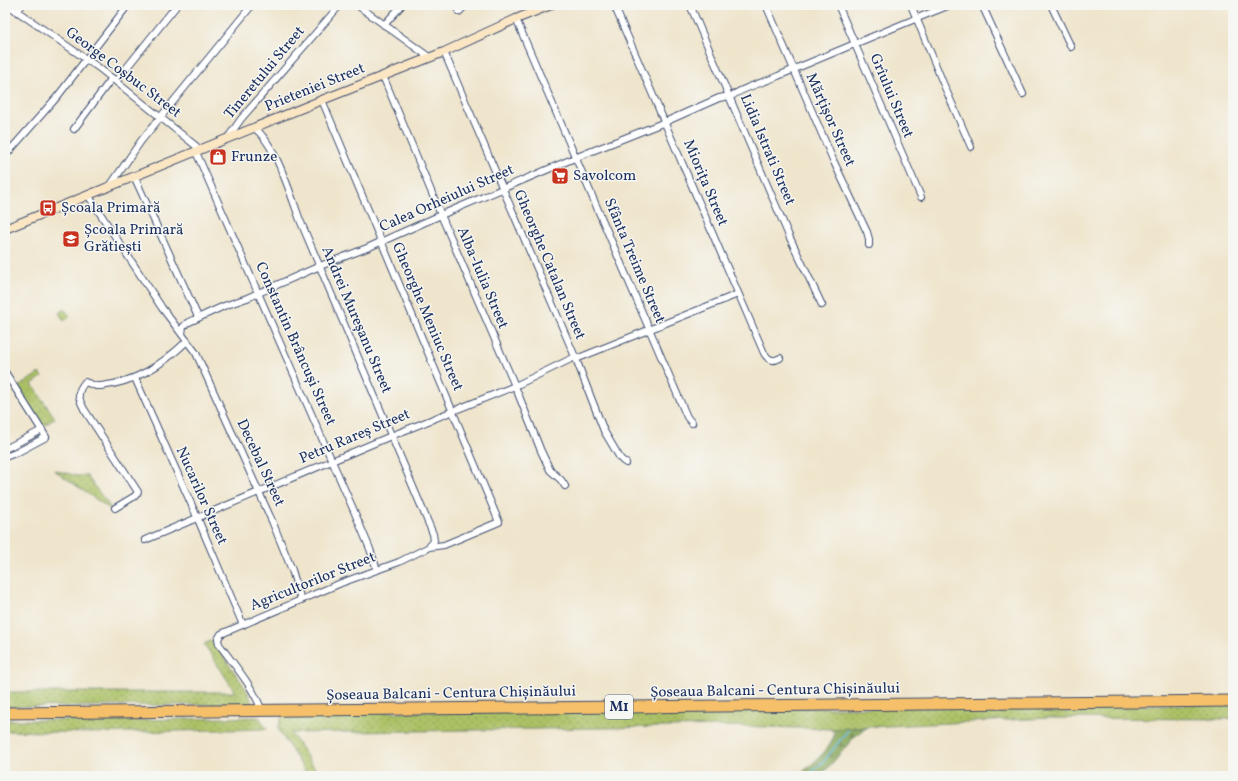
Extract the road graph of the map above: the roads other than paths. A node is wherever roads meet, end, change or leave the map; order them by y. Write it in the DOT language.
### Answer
graph roads {
  1 [pos="8,5"];
  2 [pos="22,5"];
  3 [pos="128,5"];
  4 [pos="177,5"];
  5 [pos="252,5"];
  6 [pos="340,5"];
  7 [pos="357,5"];
  8 [pos="402,5"];
  9 [pos="466,5"];
  10 [pos="551,5"];
  11 [pos="614,5"];
  12 [pos="690,5"];
  13 [pos="766,5"];
  14 [pos="838,5"];
  15 [pos="911,5"];
  16 [pos="950,5"];
  17 [pos="982,5"];
  18 [pos="1051,5"];
  19 [pos="540,7"];
  20 [pos="17,12"];
  21 [pos="459,12"];
  22 [pos="916,18"];
  23 [pos="516,19"];
  24 [pos="384,25"];
  25 [pos="854,43"];
  26 [pos="1071,47"];
  27 [pos="444,52"];
  28 [pos="429,57"];
  29 [pos="87,60"];
  30 [pos="793,70"];
  31 [pos="383,76"];
  32 [pos="114,80"];
  33 [pos="1023,94"];
  34 [pos="730,96"];
  35 [pos="322,100"];
  36 [pos="160,117"];
  37 [pos="665,122"];
  38 [pos="254,128"];
  39 [pos="74,129"];
  40 [pos="226,140"];
  41 [pos="971,147"];
  42 [pos="199,151"];
  43 [pos="5,156"];
  44 [pos="577,157"];
  45 [pos="134,176"];
  46 [pos="110,186"];
  47 [pos="503,189"];
  48 [pos="88,195"];
  49 [pos="921,197"];
  50 [pos="441,215"];
  51 [pos="5,229"];
  52 [pos="382,242"];
  53 [pos="869,245"];
  54 [pos="320,266"];
  55 [pos="258,293"];
  56 [pos="738,294"];
  57 [pos="822,305"];
  58 [pos="198,317"];
  59 [pos="650,329"];
  60 [pos="182,334"];
  61 [pos="187,341"];
  62 [pos="575,358"];
  63 [pos="780,358"];
  64 [pos="5,372"];
  65 [pos="135,378"];
  66 [pos="515,386"];
  67 [pos="452,411"];
  68 [pos="692,423"];
  69 [pos="42,430"];
  70 [pos="391,436"];
  71 [pos="5,449"];
  72 [pos="5,457"];
  73 [pos="332,461"];
  74 [pos="626,463"];
  75 [pos="565,486"];
  76 [pos="258,491"];
  77 [pos="115,508"];
  78 [pos="197,517"];
  79 [pos="499,522"];
  80 [pos="145,540"];
  81 [pos="429,547"];
  82 [pos="377,570"];
  83 [pos="301,600"];
  84 [pos="243,625"];
  85 [pos="1233,702"];
  86 [pos="262,711"];
  87 [pos="5,714"];
  1 -- 20 [label="street, George Coșbuc Street"];
  2 -- 20 [label="street"];
  3 -- 29 [label="street"];
  4 -- 32 [label="street"];
  5 -- 36 [label="street"];
  6 -- 40 [label="street, Tineretului Street"];
  7 -- 24 [label="street"];
  8 -- 24 [label="street"];
  9 -- 21 [label="street"];
  10 -- 19 [label="street, Prieteniei Street"];
  11 -- 37 [label="street, Miorița Street"];
  12 -- 34 [label="street, Lidia Istrati Street"];
  13 -- 30 [label="street, Mărțișor Street"];
  14 -- 25 [label="street, Grîului Street"];
  15 -- 22 [label="street"];
  16 -- 22 [label="street, Calea Orheiului Street"];
  17 -- 33 [label="street"];
  18 -- 26 [label="street"];
  19 -- 23 [label="street, Prieteniei Street"];
  20 -- 29 [label="street, George Coșbuc Street"];
  22 -- 25 [label="street, Calea Orheiului Street"];
  22 -- 41 [label="street"];
  23 -- 27 [label="street, Prieteniei Street"];
  23 -- 44 [label="street, Sfânta Treime Street"];
  24 -- 28 [label="street"];
  25 -- 30 [label="street, Calea Orheiului Street"];
  25 -- 49 [label="street, Grîului Street"];
  27 -- 28 [label="street, Prieteniei Street"];
  27 -- 47 [label="street, Gheorghe Catalan Street"];
  28 -- 31 [label="street, Prieteniei Street"];
  29 -- 32 [label="street, George Coșbuc Street"];
  29 -- 43 [label="street"];
  30 -- 34 [label="street, Calea Orheiului Street"];
  30 -- 53 [label="street, Mărțișor Street"];
  31 -- 35 [label="street, Prieteniei Street"];
  31 -- 50 [label="street, Alba-Iulia Street"];
  32 -- 36 [label="street, George Coșbuc Street"];
  32 -- 39 [label="street"];
  34 -- 37 [label="street, Calea Orheiului Street"];
  34 -- 57 [label="street, Lidia Istrati Street"];
  35 -- 38 [label="street, Prieteniei Street"];
  35 -- 52 [label="street, Gheorghe Meniuc Street"];
  36 -- 42 [label="street, George Coșbuc Street"];
  36 -- 46 [label="street"];
  37 -- 44 [label="street, Calea Orheiului Street"];
  37 -- 56 [label="street, Miorița Street"];
  38 -- 40 [label="street, Prieteniei Street"];
  38 -- 54 [label="street, Andrei Mureșanu Street"];
  40 -- 42 [label="street, Prieteniei Street"];
  42 -- 45 [label="street, Prieteniei Street"];
  42 -- 55 [label="street, Constantin Brâncuși Street"];
  44 -- 47 [label="street, Calea Orheiului Street"];
  44 -- 59 [label="street, Sfânta Treime Street"];
  45 -- 46 [label="street, Prieteniei Street"];
  45 -- 58 [label="street"];
  46 -- 48 [label="street, Prieteniei Street"];
  47 -- 50 [label="street, Calea Orheiului Street"];
  47 -- 62 [label="street, Gheorghe Catalan Street"];
  48 -- 51 [label="street, Prieteniei Street"];
  48 -- 60 [label="street"];
  50 -- 52 [label="street, Calea Orheiului Street"];
  50 -- 66 [label="street, Alba-Iulia Street"];
  52 -- 54 [label="street, Calea Orheiului Street"];
  52 -- 67 [label="street, Gheorghe Meniuc Street"];
  54 -- 55 [label="street, Calea Orheiului Street"];
  54 -- 70 [label="street, Andrei Mureșanu Street"];
  55 -- 58 [label="street, Calea Orheiului Street"];
  55 -- 73 [label="street, Constantin Brâncuși Street"];
  56 -- 59 [label="street, Petru Rareș Street"];
  56 -- 63 [label="street, Miorița Street"];
  58 -- 60 [label="street, Calea Orheiului Street"];
  59 -- 62 [label="street, Petru Rareș Street"];
  59 -- 68 [label="street, Sfânta Treime Street"];
  60 -- 61 [label="street"];
  61 -- 65 [label="street"];
  61 -- 76 [label="street, Decebal Street"];
  62 -- 66 [label="street, Petru Rareș Street"];
  62 -- 74 [label="street, Gheorghe Catalan Street"];
  64 -- 69 [label="street"];
  65 -- 77 [label="street"];
  65 -- 78 [label="street, Nucarilor Street"];
  66 -- 67 [label="street, Petru Rareș Street"];
  66 -- 75 [label="street, Alba-Iulia Street"];
  67 -- 70 [label="street, Petru Rareș Street"];
  67 -- 79 [label="street, Gheorghe Meniuc Street"];
  69 -- 71 [label="street"];
  69 -- 72 [label="street"];
  70 -- 73 [label="street, Petru Rareș Street"];
  70 -- 81 [label="street, Andrei Mureșanu Street"];
  73 -- 76 [label="street, Petru Rareș Street"];
  73 -- 82 [label="street, Constantin Brâncuși Street"];
  76 -- 78 [label="street, Petru Rareș Street"];
  76 -- 83 [label="street, Decebal Street"];
  78 -- 80 [label="street, Petru Rareș Street"];
  78 -- 84 [label="street, Nucarilor Street"];
  79 -- 81 [label="street, Agricultorilor Street"];
  81 -- 82 [label="street, Agricultorilor Street"];
  82 -- 83 [label="street, Agricultorilor Street"];
  83 -- 84 [label="street, Agricultorilor Street"];
  84 -- 86 [label="street, Agricultorilor Street"];
  85 -- 86 [label="highway, Șoseaua Balcani - Centura Chișinăului / M1"];
  86 -- 87 [label="highway, Șoseaua Balcani - Centura Chișinăului / M1"];
}
